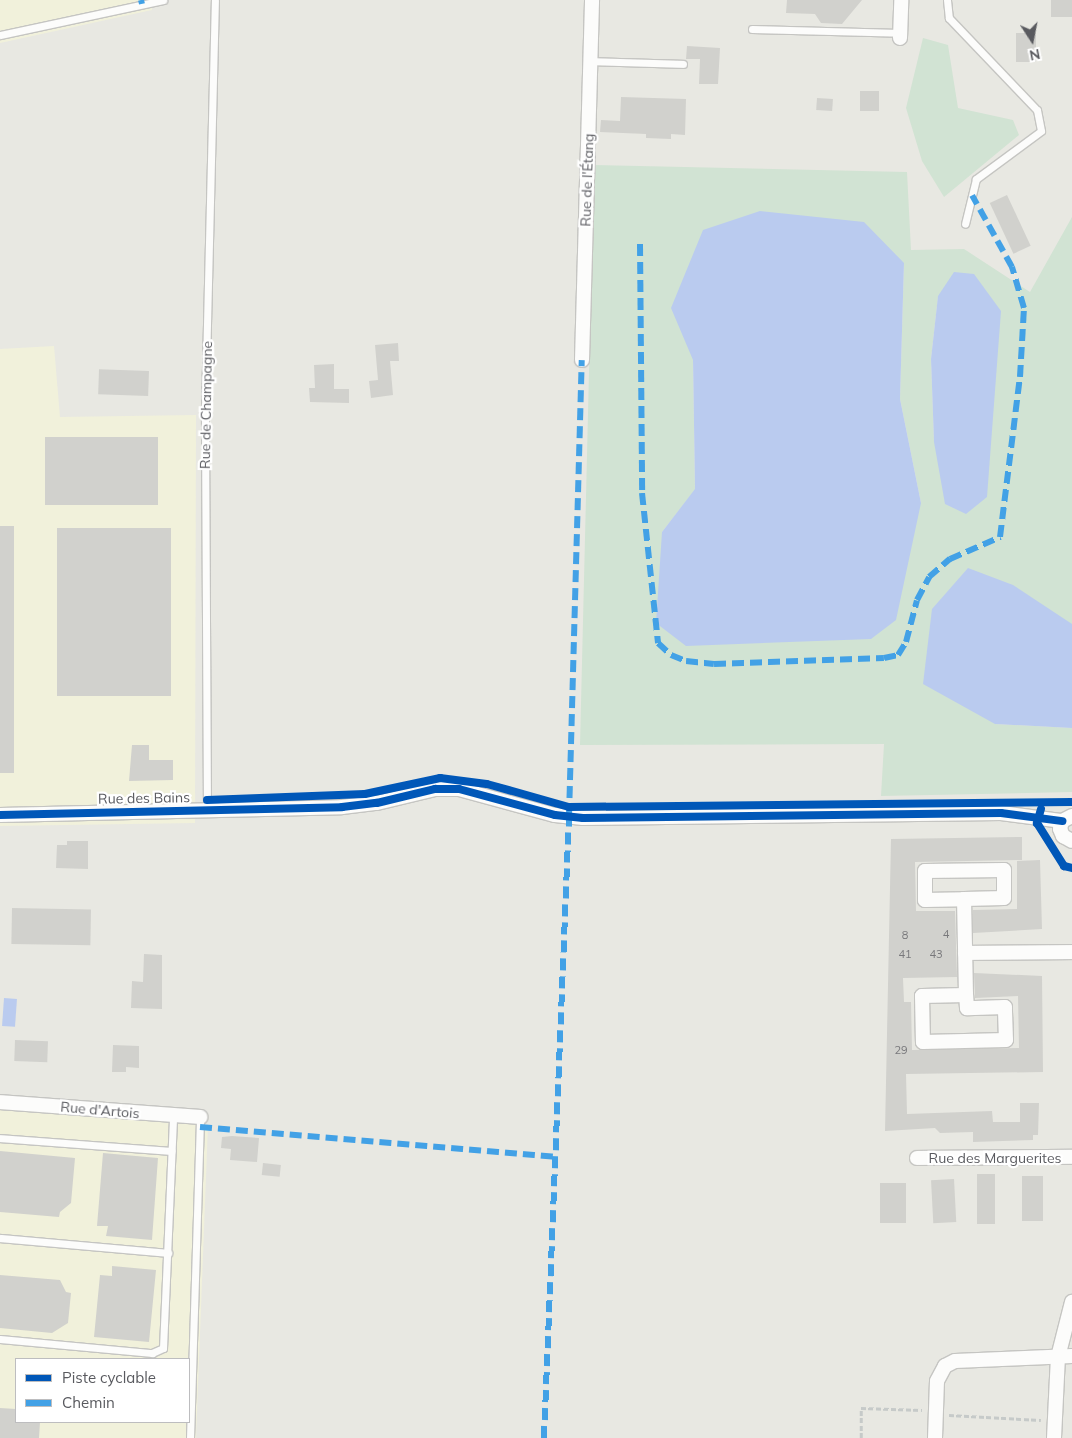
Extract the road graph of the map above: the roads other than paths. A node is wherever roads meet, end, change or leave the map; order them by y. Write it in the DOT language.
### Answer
graph roads {
  1 [pos="162,0"];
  2 [pos="215,0"];
  3 [pos="592,0"];
  4 [pos="901,0"];
  5 [pos="947,0"];
  6 [pos="752,29"];
  7 [pos="0,35"];
  8 [pos="900,35"];
  9 [pos="590,61"];
  10 [pos="683,64"];
  11 [pos="966,224"];
  12 [pos="582,360"];
  13 [pos="207,810"];
  14 [pos="0,815"];
  15 [pos="1067,818"];
  16 [pos="1072,841"];
  17 [pos="964,899"];
  18 [pos="1072,952"];
  19 [pos="966,954"];
  20 [pos="966,995"];
  21 [pos="0,1102"];
  22 [pos="173,1116"];
  23 [pos="200,1117"];
  24 [pos="0,1138"];
  25 [pos="172,1152"];
  26 [pos="1072,1157"];
  27 [pos="917,1158"];
  28 [pos="0,1238"];
  29 [pos="168,1253"];
  30 [pos="1072,1302"];
  31 [pos="0,1339"];
  32 [pos="1072,1356"];
  33 [pos="1058,1357"];
  34 [pos="190,1438"];
  35 [pos="935,1438"];
  36 [pos="1054,1438"];
  1 -- 7 [label="lane"];
  2 -- 13 [label="lane, Rue de Champagne"];
  3 -- 9 [label="street, Rue de l'Étang"];
  4 -- 8 [label="street"];
  5 -- 11 [label="lane"];
  6 -- 8 [label="lane"];
  9 -- 10 [label="lane"];
  9 -- 12 [label="street, Rue de l'Étang"];
  13 -- 14 [label="street, Rue des Bains"];
  13 -- 15 [label="street, Rue des Bains"];
  15 -- 16 [label="street"];
  17 -- 17 [label="street"];
  17 -- 19 [label="street"];
  18 -- 19 [label="street"];
  19 -- 20 [label="street"];
  20 -- 20 [label="street"];
  21 -- 22 [label="street, Rue d'Artois"];
  22 -- 23 [label="street, Rue d'Artois"];
  22 -- 25 [label="lane"];
  23 -- 34 [label="lane"];
  24 -- 25 [label="lane"];
  25 -- 29 [label="lane"];
  26 -- 27 [label="street, Rue des Marguerites"];
  28 -- 29 [label="lane"];
  29 -- 31 [label="lane"];
  30 -- 33 [label="street"];
  32 -- 33 [label="street"];
  33 -- 35 [label="street"];
  33 -- 36 [label="street"];
}
